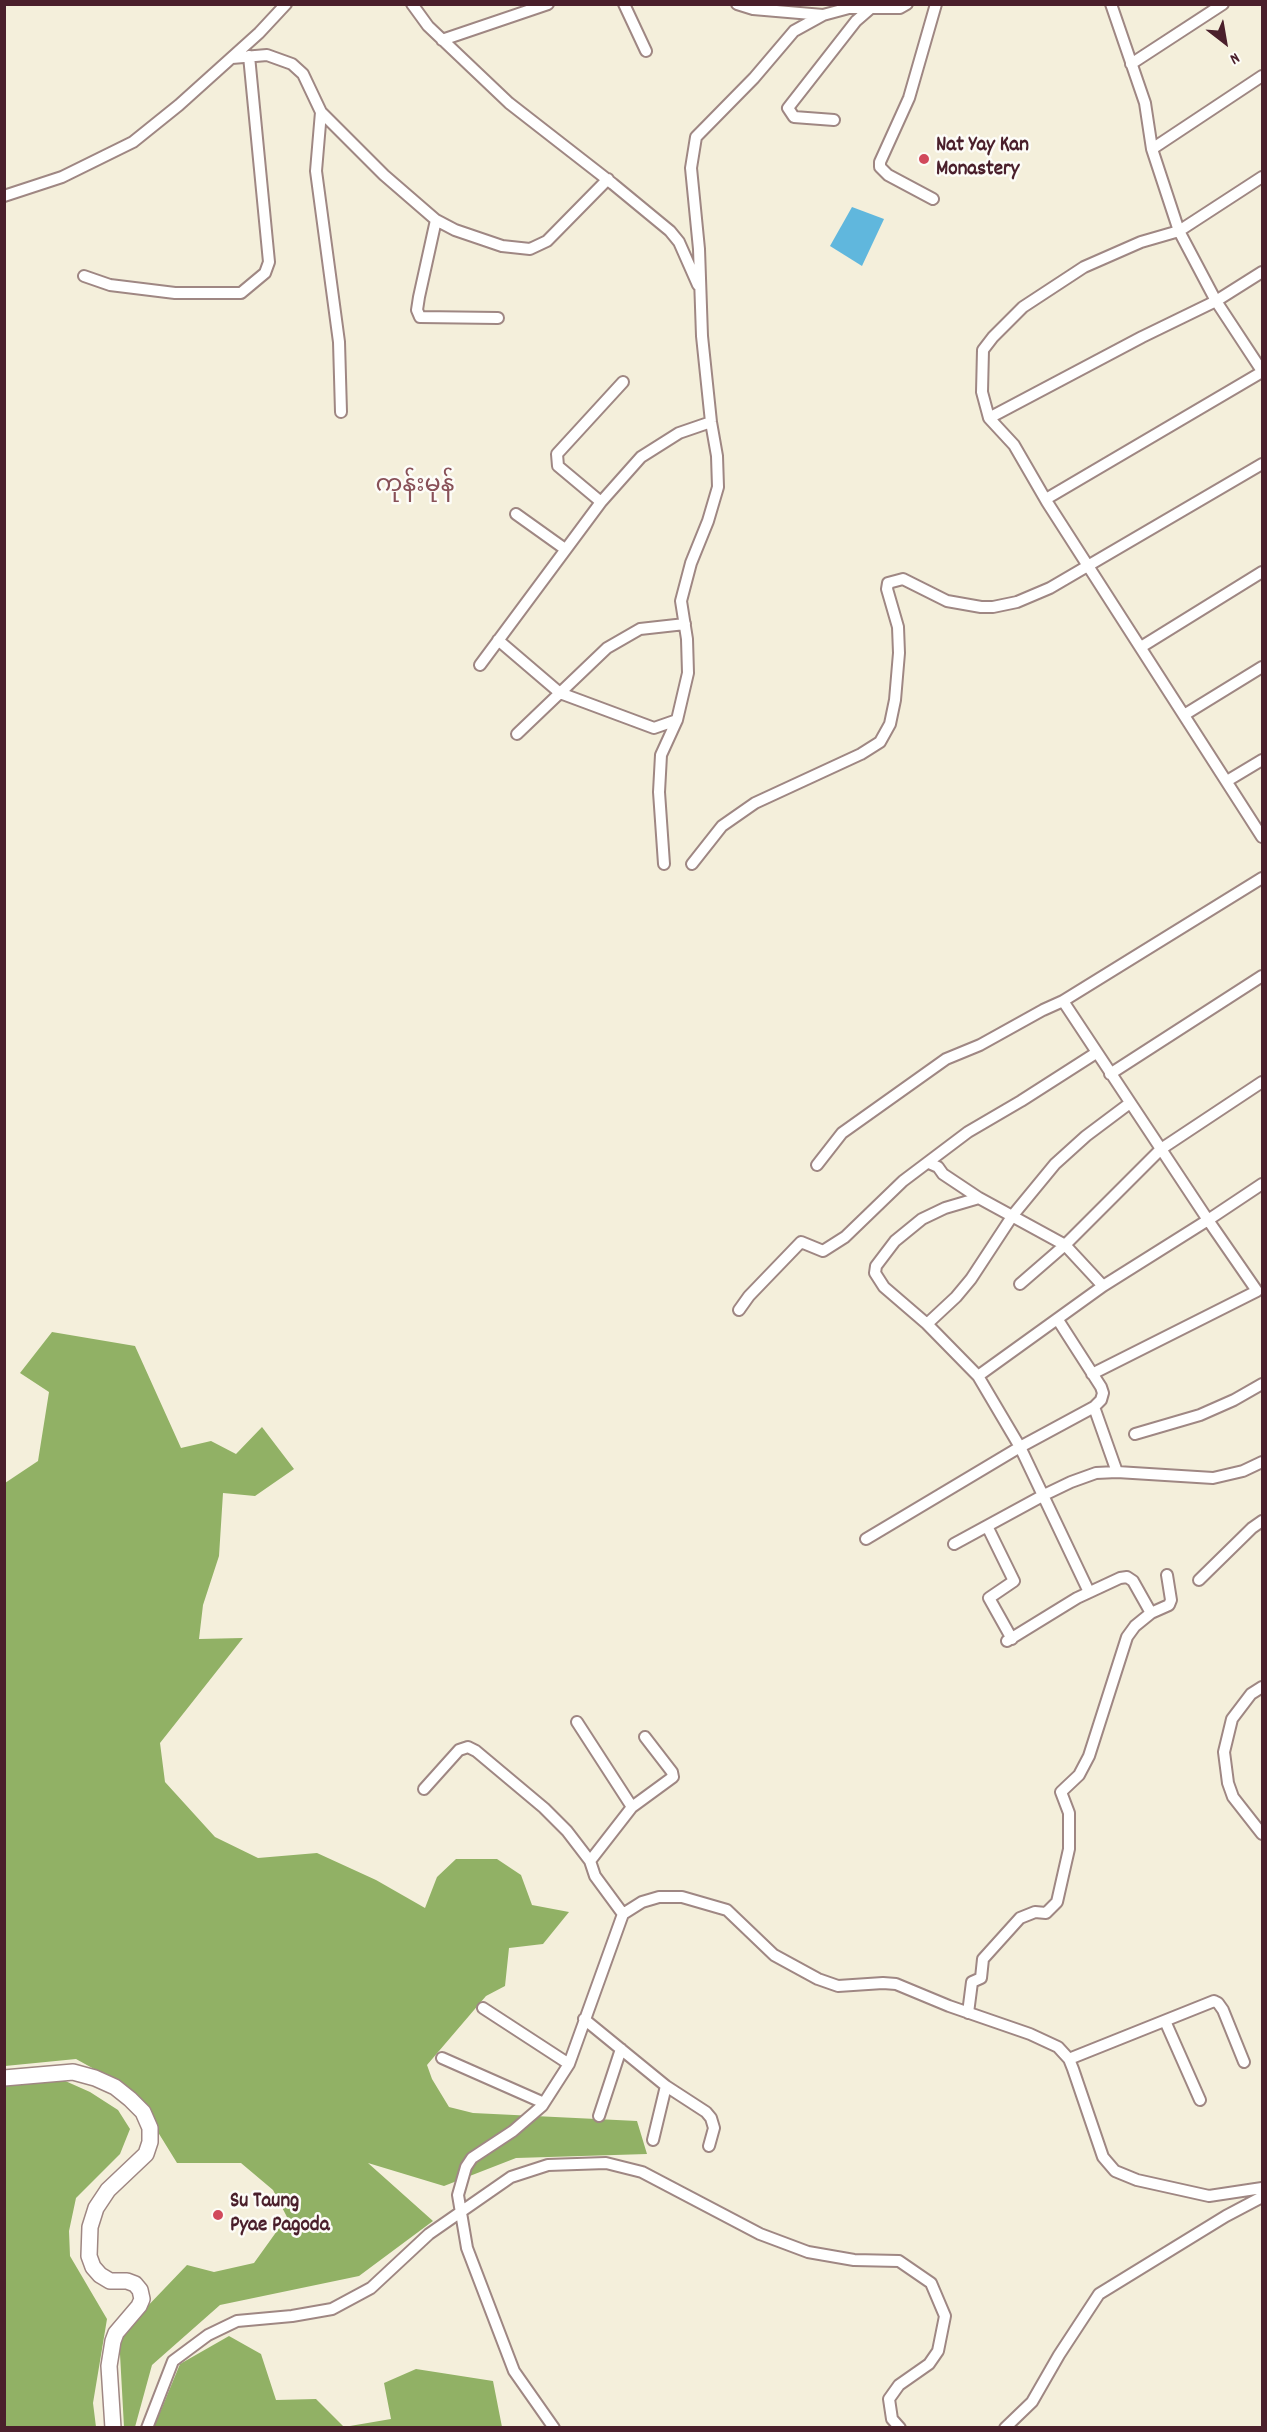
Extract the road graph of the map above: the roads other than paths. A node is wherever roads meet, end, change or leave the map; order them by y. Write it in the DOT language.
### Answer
graph roads {
  1 [pos="286,4"];
  2 [pos="412,4"];
  3 [pos="548,4"];
  4 [pos="624,4"];
  5 [pos="737,4"];
  6 [pos="907,4"];
  7 [pos="936,4"];
  8 [pos="1110,4"];
  9 [pos="1223,4"];
  10 [pos="871,8"];
  11 [pos="823,15"];
  12 [pos="442,40"];
  13 [pos="646,51"];
  14 [pos="249,56"];
  15 [pos="232,57"];
  16 [pos="1131,64"];
  17 [pos="1263,76"];
  18 [pos="321,112"];
  19 [pos="834,120"];
  20 [pos="1152,149"];
  21 [pos="1263,177"];
  22 [pos="608,180"];
  23 [pos="4,196"];
  24 [pos="933,199"];
  25 [pos="436,220"];
  26 [pos="1179,231"];
  27 [pos="1263,272"];
  28 [pos="84,276"];
  29 [pos="700,291"];
  30 [pos="1216,301"];
  31 [pos="498,318"];
  32 [pos="1263,372"];
  33 [pos="623,382"];
  34 [pos="341,412"];
  35 [pos="989,418"];
  36 [pos="711,422"];
  37 [pos="1263,464"];
  38 [pos="1046,499"];
  39 [pos="601,502"];
  40 [pos="516,514"];
  41 [pos="566,549"];
  42 [pos="1088,564"];
  43 [pos="1263,572"];
  44 [pos="685,624"];
  45 [pos="498,640"];
  46 [pos="1141,647"];
  47 [pos="480,665"];
  48 [pos="1263,668"];
  49 [pos="560,693"];
  50 [pos="1184,715"];
  51 [pos="677,720"];
  52 [pos="517,734"];
  53 [pos="1263,760"];
  54 [pos="1227,781"];
  55 [pos="1263,837"];
  56 [pos="664,864"];
  57 [pos="692,864"];
  58 [pos="1263,878"];
  59 [pos="1263,976"];
  60 [pos="1063,1001"];
  61 [pos="1096,1053"];
  62 [pos="1110,1074"];
  63 [pos="1263,1082"];
  64 [pos="1130,1103"];
  65 [pos="1161,1149"];
  66 [pos="929,1163"];
  67 [pos="817,1165"];
  68 [pos="1263,1184"];
  69 [pos="979,1198"];
  70 [pos="1012,1215"];
  71 [pos="1208,1220"];
  72 [pos="1065,1245"];
  73 [pos="1020,1284"];
  74 [pos="1103,1286"];
  75 [pos="1261,1293"];
  76 [pos="739,1310"];
  77 [pos="1058,1320"];
  78 [pos="927,1323"];
  79 [pos="1092,1374"];
  80 [pos="978,1376"];
  81 [pos="1263,1384"];
  82 [pos="1095,1407"];
  83 [pos="1135,1434"];
  84 [pos="1020,1447"];
  85 [pos="1263,1462"];
  86 [pos="1117,1472"];
  87 [pos="1044,1495"];
  88 [pos="1263,1521"];
  89 [pos="987,1526"];
  90 [pos="866,1539"];
  91 [pos="954,1544"];
  92 [pos="1167,1575"];
  93 [pos="1199,1580"];
  94 [pos="1089,1592"];
  95 [pos="1151,1613"];
  96 [pos="1263,1688"];
  97 [pos="577,1722"];
  98 [pos="645,1737"];
  99 [pos="424,1789"];
  100 [pos="632,1807"];
  101 [pos="1263,1834"];
  102 [pos="590,1861"];
  103 [pos="623,1914"];
  104 [pos="483,2008"];
  105 [pos="968,2013"];
  106 [pos="584,2019"];
  107 [pos="1165,2021"];
  108 [pos="621,2049"];
  109 [pos="442,2058"];
  110 [pos="1069,2059"];
  111 [pos="1244,2062"];
  112 [pos="569,2064"];
  113 [pos="4,2078"];
  114 [pos="666,2086"];
  115 [pos="1200,2100"];
  116 [pos="544,2103"];
  117 [pos="599,2116"];
  118 [pos="653,2140"];
  119 [pos="709,2146"];
  120 [pos="1263,2188"];
  121 [pos="1263,2197"];
  122 [pos="461,2211"];
  123 [pos="113,2427"];
  124 [pos="147,2427"];
  125 [pos="554,2427"];
  126 [pos="900,2427"];
  127 [pos="1005,2427"];
  1 -- 15 [label="street"];
  2 -- 12 [label="street"];
  3 -- 12 [label="street"];
  4 -- 13 [label="street"];
  5 -- 11 [label="street"];
  6 -- 10 [label="street"];
  7 -- 24 [label="street"];
  8 -- 16 [label="street"];
  9 -- 16 [label="street"];
  10 -- 11 [label="street"];
  10 -- 19 [label="street"];
  11 -- 29 [label="street"];
  12 -- 22 [label="street"];
  14 -- 15 [label="street"];
  14 -- 18 [label="street"];
  14 -- 28 [label="street"];
  15 -- 23 [label="street"];
  16 -- 20 [label="street"];
  17 -- 20 [label="street"];
  18 -- 25 [label="street"];
  18 -- 34 [label="street"];
  20 -- 26 [label="street"];
  21 -- 26 [label="street"];
  22 -- 25 [label="street"];
  22 -- 29 [label="street"];
  25 -- 31 [label="street"];
  26 -- 30 [label="street"];
  26 -- 35 [label="street"];
  27 -- 30 [label="street"];
  29 -- 36 [label="street"];
  30 -- 32 [label="street"];
  30 -- 35 [label="street"];
  32 -- 38 [label="street"];
  33 -- 39 [label="street"];
  35 -- 38 [label="street"];
  36 -- 39 [label="street"];
  36 -- 44 [label="street"];
  37 -- 42 [label="street"];
  38 -- 42 [label="street"];
  39 -- 41 [label="street"];
  40 -- 41 [label="street"];
  41 -- 45 [label="street"];
  42 -- 46 [label="street"];
  42 -- 57 [label="street"];
  43 -- 46 [label="street"];
  44 -- 49 [label="street"];
  44 -- 51 [label="street"];
  45 -- 47 [label="street"];
  45 -- 49 [label="street"];
  46 -- 50 [label="street"];
  48 -- 50 [label="street"];
  49 -- 51 [label="street"];
  49 -- 52 [label="street"];
  50 -- 54 [label="street"];
  51 -- 56 [label="street"];
  53 -- 54 [label="street"];
  54 -- 55 [label="street"];
  58 -- 60 [label="street"];
  59 -- 62 [label="street"];
  60 -- 61 [label="street"];
  60 -- 67 [label="street"];
  61 -- 62 [label="street"];
  61 -- 66 [label="street"];
  62 -- 64 [label="street"];
  63 -- 65 [label="street"];
  64 -- 65 [label="street"];
  64 -- 70 [label="street"];
  65 -- 71 [label="street"];
  65 -- 72 [label="street"];
  66 -- 69 [label="street"];
  66 -- 76 [label="street"];
  68 -- 71 [label="street"];
  69 -- 70 [label="street"];
  69 -- 78 [label="street"];
  70 -- 72 [label="street"];
  70 -- 78 [label="street"];
  71 -- 74 [label="street"];
  71 -- 75 [label="street"];
  72 -- 73 [label="street"];
  72 -- 74 [label="street"];
  74 -- 77 [label="street"];
  75 -- 79 [label="street"];
  77 -- 79 [label="street"];
  77 -- 80 [label="street"];
  78 -- 80 [label="street"];
  79 -- 82 [label="street"];
  80 -- 84 [label="street"];
  81 -- 83 [label="street"];
  82 -- 84 [label="street"];
  82 -- 86 [label="street"];
  84 -- 87 [label="street"];
  84 -- 90 [label="street"];
  85 -- 86 [label="street"];
  86 -- 87 [label="street"];
  87 -- 89 [label="street"];
  87 -- 94 [label="street"];
  88 -- 93 [label="street"];
  89 -- 91 [label="street"];
  89 -- 94 [label="street"];
  92 -- 95 [label="street"];
  94 -- 95 [label="street"];
  95 -- 105 [label="street"];
  96 -- 101 [label="street"];
  97 -- 100 [label="street"];
  98 -- 100 [label="street"];
  99 -- 102 [label="street"];
  100 -- 102 [label="street"];
  102 -- 103 [label="street"];
  103 -- 105 [label="street"];
  103 -- 106 [label="street"];
  104 -- 112 [label="street"];
  105 -- 110 [label="street"];
  106 -- 108 [label="street"];
  106 -- 112 [label="street"];
  107 -- 110 [label="street"];
  107 -- 111 [label="street"];
  107 -- 115 [label="street"];
  108 -- 114 [label="street"];
  108 -- 117 [label="street"];
  109 -- 116 [label="street"];
  110 -- 120 [label="street"];
  112 -- 116 [label="street"];
  113 -- 123 [label="main road"];
  114 -- 118 [label="street"];
  114 -- 119 [label="street"];
  116 -- 122 [label="street"];
  121 -- 127 [label="street"];
  122 -- 124 [label="street"];
  122 -- 125 [label="street"];
  122 -- 126 [label="street"];
}
